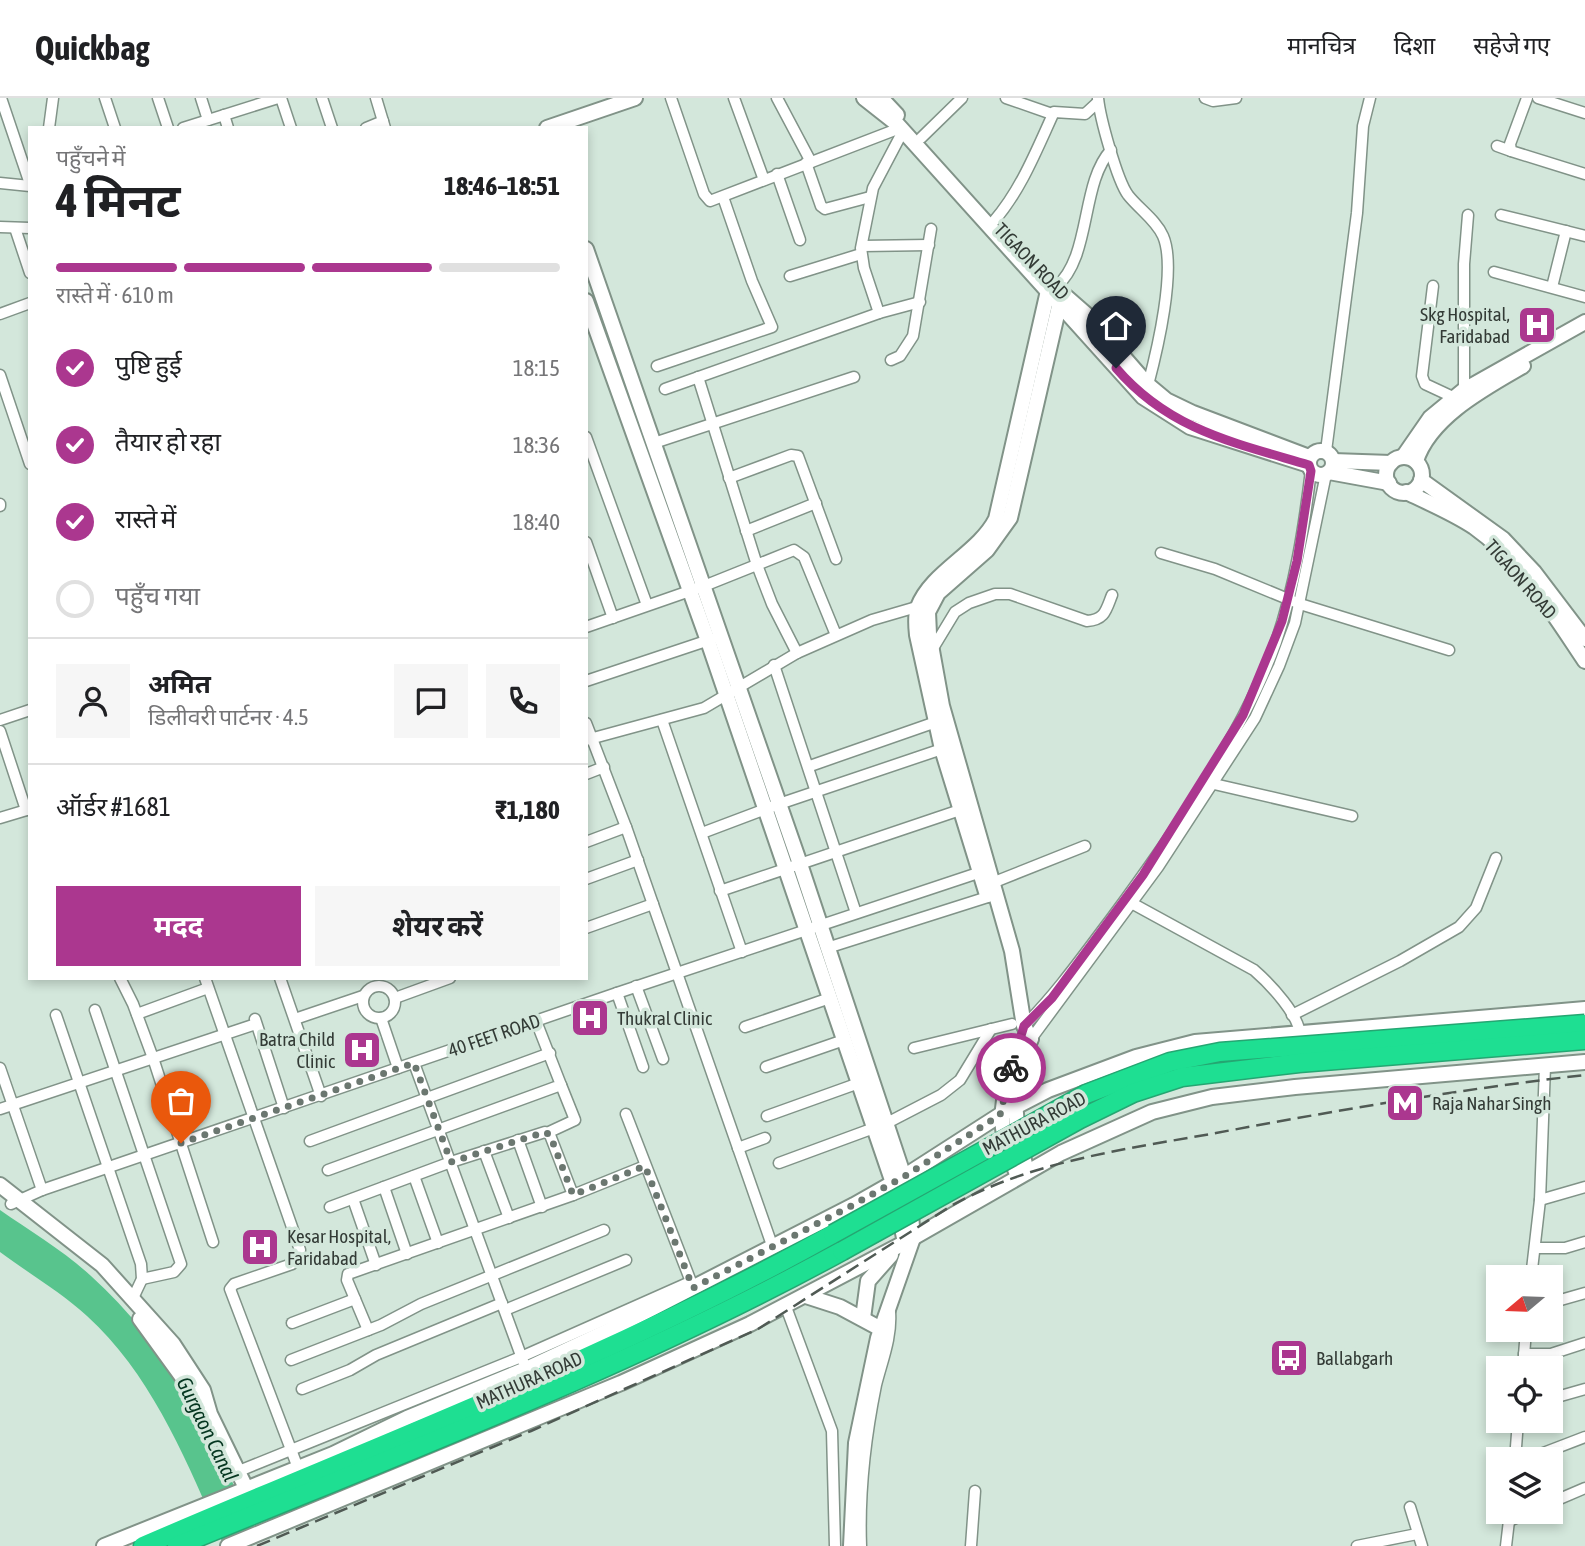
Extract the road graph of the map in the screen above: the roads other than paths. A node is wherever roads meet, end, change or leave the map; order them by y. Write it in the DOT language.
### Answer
graph roads {
  1 [pos="1,98"];
  2 [pos="43,98"];
  3 [pos="53,98"];
  4 [pos="105,98"];
  5 [pos="158,98"];
  6 [pos="201,98"];
  7 [pos="237,98"];
  8 [pos="280,98"];
  9 [pos="322,98"];
  10 [pos="376,98"];
  11 [pos="635,98"];
  12 [pos="671,98"];
  13 [pos="734,98"];
  14 [pos="776,98"];
  15 [pos="864,98"];
  16 [pos="881,98"];
  17 [pos="962,98"];
  18 [pos="1006,98"];
  19 [pos="1205,98"];
  20 [pos="1236,98"];
  21 [pos="1370,98"];
  22 [pos="1527,98"];
  23 [pos="1538,98"];
  24 [pos="1098,100"];
  25 [pos="242,110"];
  26 [pos="51,112"];
  27 [pos="1585,113"];
  28 [pos="1052,114"];
  29 [pos="224,115"];
  30 [pos="896,119"];
  31 [pos="208,120"];
  32 [pos="384,125"];
  33 [pos="49,126"];
  34 [pos="114,126"];
  35 [pos="167,126"];
  36 [pos="189,126"];
  37 [pos="227,126"];
  38 [pos="290,126"];
  39 [pos="331,126"];
  40 [pos="553,126"];
  41 [pos="921,138"];
  42 [pos="1497,146"];
  43 [pos="1111,150"];
  44 [pos="1511,151"];
  45 [pos="809,162"];
  46 [pos="777,174"];
  47 [pos="1585,174"];
  48 [pos="28,179"];
  49 [pos="764,180"];
  50 [pos="0,183"];
  51 [pos="28,185"];
  52 [pos="723,197"];
  53 [pos="870,197"];
  54 [pos="1468,215"];
  55 [pos="1501,215"];
  56 [pos="994,221"];
  57 [pos="0,227"];
  58 [pos="15,228"];
  59 [pos="28,228"];
  60 [pos="932,229"];
  61 [pos="1566,231"];
  62 [pos="1585,236"];
  63 [pos="800,240"];
  64 [pos="929,245"];
  65 [pos="861,250"];
  66 [pos="588,255"];
  67 [pos="28,267"];
  68 [pos="1494,272"];
  69 [pos="790,276"];
  70 [pos="1433,286"];
  71 [pos="1552,287"];
  72 [pos="1056,295"];
  73 [pos="1585,297"];
  74 [pos="920,302"];
  75 [pos="28,304"];
  76 [pos="588,306"];
  77 [pos="879,313"];
  78 [pos="0,314"];
  79 [pos="1585,322"];
  80 [pos="1585,330"];
  81 [pos="891,360"];
  82 [pos="657,366"];
  83 [pos="0,375"];
  84 [pos="698,377"];
  85 [pos="854,377"];
  86 [pos="1148,385"];
  87 [pos="665,388"];
  88 [pos="1460,394"];
  89 [pos="714,423"];
  90 [pos="588,443"];
  91 [pos="654,443"];
  92 [pos="28,458"];
  93 [pos="1403,460"];
  94 [pos="1320,464"];
  95 [pos="729,478"];
  96 [pos="1421,480"];
  97 [pos="1389,483"];
  98 [pos="1406,492"];
  99 [pos="816,503"];
  100 [pos="746,531"];
  101 [pos="588,548"];
  102 [pos="1161,554"];
  103 [pos="836,559"];
  104 [pos="757,565"];
  105 [pos="697,588"];
  106 [pos="1112,595"];
  107 [pos="1288,599"];
  108 [pos="1300,604"];
  109 [pos="647,605"];
  110 [pos="924,605"];
  111 [pos="613,618"];
  112 [pos="588,626"];
  113 [pos="836,635"];
  114 [pos="715,638"];
  115 [pos="1585,639"];
  116 [pos="932,650"];
  117 [pos="1449,650"];
  118 [pos="796,653"];
  119 [pos="1585,661"];
  120 [pos="774,665"];
  121 [pos="588,680"];
  122 [pos="733,691"];
  123 [pos="28,711"];
  124 [pos="0,720"];
  125 [pos="662,720"];
  126 [pos="936,722"];
  127 [pos="0,731"];
  128 [pos="589,739"];
  129 [pos="942,749"];
  130 [pos="810,766"];
  131 [pos="604,767"];
  132 [pos="588,773"];
  133 [pos="1214,784"];
  134 [pos="817,791"];
  135 [pos="772,806"];
  136 [pos="28,809"];
  137 [pos="960,810"];
  138 [pos="1352,817"];
  139 [pos="2,821"];
  140 [pos="626,827"];
  141 [pos="702,833"];
  142 [pos="588,841"];
  143 [pos="1085,846"];
  144 [pos="837,851"];
  145 [pos="1496,858"];
  146 [pos="638,860"];
  147 [pos="793,867"];
  148 [pos="588,878"];
  149 [pos="989,883"];
  150 [pos="720,891"];
  151 [pos="1129,901"];
  152 [pos="653,904"];
  153 [pos="856,913"];
  154 [pos="588,927"];
  155 [pos="813,928"];
  156 [pos="827,948"];
  157 [pos="742,952"];
  158 [pos="676,973"];
  159 [pos="121,980"];
  160 [pos="281,980"];
  161 [pos="444,980"];
  162 [pos="207,983"];
  163 [pos="636,986"];
  164 [pos="366,988"];
  165 [pos="617,993"];
  166 [pos="395,998"];
  167 [pos="830,998"];
  168 [pos="1585,1009"];
  169 [pos="95,1010"];
  170 [pos="137,1014"];
  171 [pos="56,1015"];
  172 [pos="1292,1015"];
  173 [pos="381,1018"];
  174 [pos="295,1019"];
  175 [pos="536,1021"];
  176 [pos="1585,1024"];
  177 [pos="746,1027"];
  178 [pos="991,1029"];
  179 [pos="1300,1031"];
  180 [pos="224,1035"];
  181 [pos="1022,1035"];
  182 [pos="844,1040"];
  183 [pos="1585,1040"];
  184 [pos="914,1048"];
  185 [pos="550,1053"];
  186 [pos="153,1058"];
  187 [pos="663,1059"];
  188 [pos="1585,1062"];
  189 [pos="414,1063"];
  190 [pos="1545,1066"];
  191 [pos="643,1067"];
  192 [pos="766,1067"];
  193 [pos="0,1068"];
  194 [pos="398,1068"];
  195 [pos="116,1070"];
  196 [pos="79,1083"];
  197 [pos="859,1083"];
  198 [pos="561,1085"];
  199 [pos="1295,1087"];
  200 [pos="321,1096"];
  201 [pos="428,1099"];
  202 [pos="15,1105"];
  203 [pos="284,1108"];
  204 [pos="1013,1108"];
  205 [pos="0,1109"];
  206 [pos="626,1114"];
  207 [pos="1000,1115"];
  208 [pos="766,1116"];
  209 [pos="254,1118"];
  210 [pos="881,1126"];
  211 [pos="439,1130"];
  212 [pos="547,1133"];
  213 [pos="765,1138"];
  214 [pos="518,1140"];
  215 [pos="310,1141"];
  216 [pos="181,1143"];
  217 [pos="738,1148"];
  218 [pos="484,1151"];
  219 [pos="940,1153"];
  220 [pos="146,1156"];
  221 [pos="451,1162"];
  222 [pos="779,1163"];
  223 [pos="645,1166"];
  224 [pos="110,1169"];
  225 [pos="328,1170"];
  226 [pos="1022,1175"];
  227 [pos="414,1176"];
  228 [pos="899,1179"];
  229 [pos="0,1185"];
  230 [pos="384,1187"];
  231 [pos="1585,1187"];
  232 [pos="42,1190"];
  233 [pos="573,1195"];
  234 [pos="353,1199"];
  235 [pos="1540,1199"];
  236 [pos="10,1200"];
  237 [pos="969,1205"];
  238 [pos="330,1207"];
  239 [pos="542,1207"];
  240 [pos="847,1208"];
  241 [pos="509,1218"];
  242 [pos="475,1230"];
  243 [pos="604,1230"];
  244 [pos="213,1242"];
  245 [pos="1585,1242"];
  246 [pos="438,1243"];
  247 [pos="908,1244"];
  248 [pos="773,1248"];
  249 [pos="1535,1248"];
  250 [pos="407,1254"];
  251 [pos="874,1259"];
  252 [pos="626,1260"];
  253 [pos="376,1265"];
  254 [pos="1533,1265"];
  255 [pos="492,1276"];
  256 [pos="142,1279"];
  257 [pos="691,1285"];
  258 [pos="1585,1293"];
  259 [pos="806,1296"];
  260 [pos="134,1298"];
  261 [pos="355,1299"];
  262 [pos="1563,1299"];
  263 [pos="890,1302"];
  264 [pos="504,1306"];
  265 [pos="786,1307"];
  266 [pos="863,1318"];
  267 [pos="292,1323"];
  268 [pos="368,1330"];
  269 [pos="879,1334"];
  270 [pos="1525,1342"];
  271 [pos="1585,1343"];
  272 [pos="1524,1354"];
  273 [pos="291,1360"];
  274 [pos="523,1363"];
  275 [pos="1585,1389"];
  276 [pos="302,1390"];
  277 [pos="1563,1395"];
  278 [pos="210,1413"];
  279 [pos="1585,1437"];
  280 [pos="1559,1447"];
  281 [pos="291,1451"];
  282 [pos="298,1468"];
  283 [pos="239,1471"];
  284 [pos="1585,1488"];
  285 [pos="975,1491"];
  286 [pos="1563,1497"];
  287 [pos="246,1499"];
  288 [pos="1410,1507"];
  289 [pos="1508,1524"];
  290 [pos="211,1525"];
  291 [pos="1417,1534"];
  292 [pos="104,1546"];
  293 [pos="144,1546"];
  294 [pos="177,1546"];
  295 [pos="228,1546"];
  296 [pos="835,1546"];
  297 [pos="851,1546"];
  298 [pos="861,1546"];
  299 [pos="971,1546"];
  300 [pos="1357,1546"];
  301 [pos="1422,1546"];
  302 [pos="1506,1546"];
  1 -- 48 [label="street"];
  2 -- 26 [label="street"];
  3 -- 26 [label="street"];
  4 -- 34 [label="street"];
  5 -- 35 [label="street"];
  6 -- 31 [label="street"];
  7 -- 25 [label="street"];
  8 -- 25 [label="street"];
  8 -- 38 [label="street"];
  9 -- 39 [label="street"];
  10 -- 32 [label="street"];
  11 -- 40 [label="street"];
  12 -- 52 [label="street"];
  13 -- 49 [label="street"];
  14 -- 45 [label="street"];
  15 -- 30 [label="street, TIGAON ROAD"];
  16 -- 30 [label="street, TIGAON ROAD"];
  17 -- 41 [label="street"];
  18 -- 28 [label="street"];
  19 -- 20 [label="street"];
  21 -- 94 [label="street"];
  22 -- 44 [label="street"];
  23 -- 27 [label="street"];
  24 -- 28 [label="street"];
  24 -- 43 [label="street"];
  25 -- 29 [label="street"];
  26 -- 33 [label="street"];
  28 -- 56 [label="street"];
  29 -- 31 [label="street"];
  29 -- 37 [label="street"];
  30 -- 41 [label="street, TIGAON ROAD"];
  30 -- 45 [label="street"];
  30 -- 53 [label="street"];
  30 -- 72 [label="street"];
  31 -- 36 [label="street"];
  41 -- 56 [label="street, TIGAON ROAD"];
  42 -- 44 [label="street"];
  43 -- 72 [label="street"];
  43 -- 86 [label="street"];
  44 -- 47 [label="street"];
  45 -- 46 [label="street"];
  45 -- 53 [label="street"];
  46 -- 49 [label="street"];
  46 -- 63 [label="street"];
  49 -- 52 [label="street"];
  50 -- 51 [label="street"];
  52 -- 82 [label="street"];
  53 -- 65 [label="street"];
  54 -- 88 [label="street"];
  55 -- 61 [label="street"];
  56 -- 72 [label="street, TIGAON ROAD"];
  57 -- 58 [label="street"];
  58 -- 59 [label="street"];
  58 -- 67 [label="street"];
  60 -- 64 [label="street"];
  61 -- 62 [label="street"];
  61 -- 71 [label="street"];
  64 -- 65 [label="street"];
  64 -- 74 [label="street"];
  65 -- 69 [label="street"];
  65 -- 77 [label="street"];
  66 -- 91 [label="street"];
  68 -- 71 [label="street"];
  70 -- 88 [label="street"];
  71 -- 73 [label="street"];
  72 -- 86 [label="street, TIGAON ROAD"];
  72 -- 94 [label="street, TIGAON ROAD"];
  72 -- 110 [label="street"];
  74 -- 77 [label="street"];
  74 -- 81 [label="street"];
  75 -- 78 [label="street"];
  76 -- 105 [label="street"];
  77 -- 84 [label="street"];
  79 -- 88 [label="street"];
  80 -- 93 [label="street"];
  83 -- 92 [label="street"];
  84 -- 87 [label="street"];
  84 -- 89 [label="street"];
  85 -- 89 [label="street"];
  86 -- 94 [label="street, TIGAON ROAD"];
  88 -- 93 [label="street"];
  89 -- 91 [label="street"];
  89 -- 95 [label="street"];
  90 -- 109 [label="street"];
  91 -- 105 [label="street"];
  93 -- 94 [label="street, TIGAON ROAD"];
  93 -- 96 [label="street"];
  93 -- 97 [label="street"];
  94 -- 97 [label="street, TIGAON ROAD"];
  94 -- 107 [label="street"];
  94 -- 108 [label="street"];
  95 -- 99 [label="street"];
  95 -- 100 [label="street"];
  96 -- 98 [label="street"];
  96 -- 115 [label="street, TIGAON ROAD"];
  97 -- 98 [label="street"];
  98 -- 119 [label="street, TIGAON ROAD"];
  99 -- 100 [label="street"];
  99 -- 103 [label="street"];
  100 -- 104 [label="street"];
  101 -- 111 [label="street"];
  102 -- 107 [label="street"];
  104 -- 105 [label="street"];
  104 -- 113 [label="street"];
  104 -- 118 [label="street"];
  105 -- 109 [label="street"];
  105 -- 114 [label="street"];
  106 -- 116 [label="street"];
  107 -- 108 [label="street"];
  107 -- 151 [label="street"];
  108 -- 117 [label="street"];
  108 -- 133 [label="street"];
  109 -- 111 [label="street"];
  110 -- 113 [label="street"];
  110 -- 116 [label="street"];
  110 -- 126 [label="street"];
  111 -- 112 [label="street"];
  113 -- 118 [label="street"];
  114 -- 121 [label="street"];
  114 -- 122 [label="street"];
  116 -- 149 [label="street"];
  118 -- 120 [label="street"];
  120 -- 122 [label="street"];
  120 -- 130 [label="street"];
  122 -- 125 [label="street"];
  122 -- 135 [label="street"];
  123 -- 124 [label="street"];
  125 -- 128 [label="street"];
  125 -- 141 [label="street"];
  126 -- 129 [label="street"];
  126 -- 130 [label="street"];
  127 -- 136 [label="street"];
  128 -- 131 [label="street"];
  129 -- 134 [label="street"];
  129 -- 137 [label="street"];
  130 -- 134 [label="street"];
  131 -- 132 [label="street"];
  131 -- 140 [label="street"];
  133 -- 138 [label="street"];
  133 -- 151 [label="street"];
  134 -- 135 [label="street"];
  134 -- 144 [label="street"];
  135 -- 141 [label="street"];
  135 -- 147 [label="street"];
  136 -- 139 [label="street"];
  137 -- 144 [label="street"];
  137 -- 149 [label="street"];
  140 -- 142 [label="street"];
  140 -- 146 [label="street"];
  141 -- 150 [label="street"];
  143 -- 149 [label="street"];
  144 -- 147 [label="street"];
  144 -- 153 [label="street"];
  145 -- 172 [label="street"];
  146 -- 148 [label="street"];
  146 -- 152 [label="street"];
  147 -- 150 [label="street"];
  147 -- 155 [label="street"];
  149 -- 153 [label="street, 40 FEET ROAD"];
  149 -- 156 [label="street"];
  149 -- 181 [label="street"];
  150 -- 157 [label="street"];
  151 -- 172 [label="street"];
  151 -- 181 [label="street"];
  152 -- 154 [label="street"];
  152 -- 158 [label="street"];
  153 -- 155 [label="street, 40 FEET ROAD"];
  155 -- 156 [label="street"];
  155 -- 157 [label="street, 40 FEET ROAD"];
  155 -- 167 [label="street"];
  156 -- 210 [label="street"];
  157 -- 158 [label="street, 40 FEET ROAD"];
  158 -- 163 [label="street, 40 FEET ROAD"];
  158 -- 217 [label="street"];
  159 -- 170 [label="street"];
  160 -- 174 [label="street"];
  161 -- 166 [label="street"];
  162 -- 170 [label="street"];
  162 -- 180 [label="street"];
  163 -- 165 [label="street, 40 FEET ROAD"];
  163 -- 187 [label="street"];
  164 -- 166 [label="street"];
  164 -- 173 [label="street"];
  164 -- 174 [label="street"];
  165 -- 175 [label="street, 40 FEET ROAD"];
  165 -- 191 [label="street"];
  166 -- 173 [label="street"];
  167 -- 177 [label="street"];
  167 -- 182 [label="street"];
  168 -- 179 [label="street"];
  169 -- 195 [label="street"];
  170 -- 186 [label="street"];
  171 -- 196 [label="street"];
  172 -- 179 [label="street"];
  173 -- 194 [label="street"];
  174 -- 200 [label="street"];
  175 -- 185 [label="street"];
  175 -- 189 [label="street, 40 FEET ROAD"];
  176 -- 287 [label="highway, MATHURA ROAD, bridge"];
  178 -- 181 [label="street"];
  178 -- 184 [label="street"];
  178 -- 210 [label="street"];
  179 -- 199 [label="street"];
  179 -- 204 [label="street"];
  180 -- 186 [label="street"];
  180 -- 203 [label="street"];
  180 -- 209 [label="street"];
  181 -- 204 [label="street"];
  181 -- 207 [label="street"];
  182 -- 192 [label="street"];
  182 -- 197 [label="street"];
  183 -- 287 [label="highway, MATHURA ROAD, bridge"];
  185 -- 198 [label="street"];
  185 -- 201 [label="street"];
  186 -- 195 [label="street"];
  186 -- 216 [label="street"];
  188 -- 190 [label="street"];
  189 -- 194 [label="street, 40 FEET ROAD"];
  189 -- 201 [label="street"];
  190 -- 199 [label="street"];
  190 -- 235 [label="street"];
  193 -- 202 [label="street"];
  194 -- 200 [label="street, 40 FEET ROAD"];
  195 -- 196 [label="street"];
  195 -- 220 [label="street"];
  196 -- 202 [label="street"];
  196 -- 224 [label="street"];
  197 -- 208 [label="street"];
  197 -- 210 [label="street"];
  198 -- 211 [label="street"];
  198 -- 212 [label="street"];
  199 -- 226 [label="street"];
  200 -- 203 [label="street, 40 FEET ROAD"];
  201 -- 211 [label="street"];
  201 -- 215 [label="street"];
  202 -- 205 [label="street"];
  202 -- 232 [label="street"];
  203 -- 209 [label="street, 40 FEET ROAD"];
  204 -- 207 [label="street"];
  204 -- 226 [label="street"];
  206 -- 223 [label="street"];
  207 -- 219 [label="street"];
  207 -- 226 [label="street"];
  209 -- 216 [label="street, 40 FEET ROAD"];
  209 -- 281 [label="street"];
  210 -- 222 [label="street"];
  210 -- 228 [label="street"];
  211 -- 221 [label="street"];
  211 -- 225 [label="street"];
  212 -- 214 [label="street"];
  212 -- 233 [label="street"];
  213 -- 217 [label="street"];
  214 -- 218 [label="street"];
  214 -- 239 [label="street"];
  216 -- 220 [label="street, 40 FEET ROAD"];
  216 -- 244 [label="street"];
  217 -- 248 [label="street"];
  218 -- 221 [label="street"];
  218 -- 241 [label="street"];
  219 -- 228 [label="street"];
  219 -- 237 [label="street"];
  220 -- 224 [label="street, 40 FEET ROAD"];
  220 -- 256 [label="street"];
  221 -- 227 [label="street"];
  221 -- 242 [label="street"];
  223 -- 233 [label="street"];
  223 -- 257 [label="street"];
  224 -- 232 [label="street, 40 FEET ROAD"];
  224 -- 256 [label="street"];
  226 -- 237 [label="street"];
  227 -- 230 [label="street"];
  227 -- 246 [label="street"];
  228 -- 240 [label="street"];
  228 -- 247 [label="street"];
  229 -- 236 [label="street"];
  230 -- 234 [label="street"];
  230 -- 250 [label="street"];
  231 -- 235 [label="street"];
  232 -- 236 [label="street, 40 FEET ROAD"];
  233 -- 239 [label="street"];
  234 -- 238 [label="street"];
  234 -- 253 [label="street"];
  235 -- 249 [label="street"];
  236 -- 260 [label="street"];
  236 -- 278 [label="street"];
  237 -- 247 [label="street"];
  239 -- 241 [label="street"];
  240 -- 248 [label="street"];
  240 -- 251 [label="street"];
  241 -- 242 [label="street"];
  242 -- 246 [label="street"];
  242 -- 255 [label="street"];
  243 -- 255 [label="street"];
  245 -- 249 [label="street"];
  246 -- 250 [label="street"];
  247 -- 251 [label="street"];
  247 -- 263 [label="street"];
  247 -- 266 [label="street"];
  248 -- 257 [label="street"];
  249 -- 254 [label="street"];
  250 -- 253 [label="street"];
  251 -- 259 [label="street"];
  252 -- 264 [label="street"];
  253 -- 261 [label="street"];
  255 -- 264 [label="street"];
  255 -- 268 [label="street"];
  256 -- 260 [label="street"];
  257 -- 274 [label="street"];
  258 -- 262 [label="street"];
  259 -- 265 [label="street"];
  259 -- 266 [label="street"];
  260 -- 278 [label="street"];
  261 -- 267 [label="street"];
  261 -- 268 [label="street"];
  263 -- 269 [label="street"];
  263 -- 298 [label="street"];
  264 -- 274 [label="street"];
  264 -- 276 [label="street"];
  265 -- 295 [label="street"];
  265 -- 296 [label="street"];
  266 -- 269 [label="street"];
  268 -- 273 [label="street"];
  269 -- 297 [label="street"];
  270 -- 272 [label="street"];
  271 -- 272 [label="street"];
  274 -- 281 [label="street"];
  274 -- 282 [label="street"];
  275 -- 277 [label="street"];
  278 -- 283 [label="street"];
  279 -- 280 [label="street"];
  281 -- 282 [label="street"];
  281 -- 283 [label="street"];
  282 -- 287 [label="street"];
  283 -- 287 [label="street"];
  284 -- 286 [label="street"];
  285 -- 299 [label="street"];
  287 -- 290 [label="highway, MATHURA ROAD"];
  287 -- 292 [label="street"];
  288 -- 291 [label="street"];
  289 -- 302 [label="street"];
  290 -- 293 [label="highway, MATHURA ROAD"];
  290 -- 294 [label="highway, MATHURA ROAD"];
  291 -- 300 [label="street"];
  291 -- 301 [label="street"];
}
